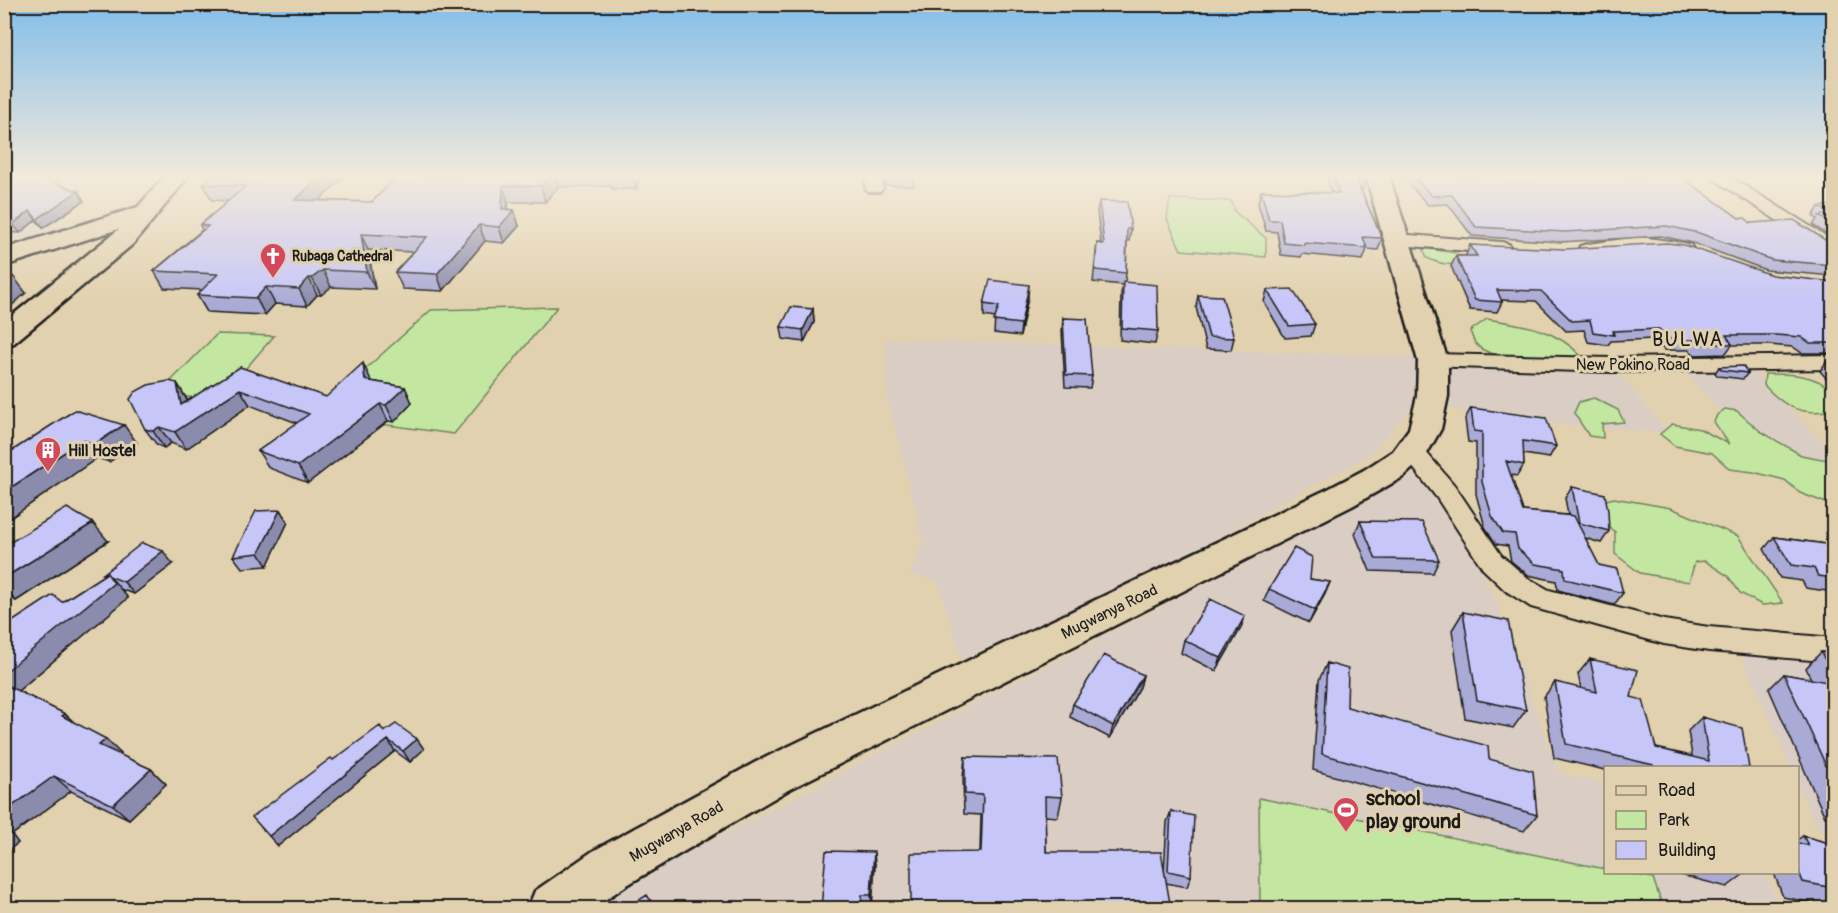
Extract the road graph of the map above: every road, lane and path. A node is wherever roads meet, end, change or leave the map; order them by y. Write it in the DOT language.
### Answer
graph roads {
  1 [pos="127,219"];
  2 [pos="143,219"];
  3 [pos="1390,219"];
  4 [pos="1785,219"];
  5 [pos="1396,240"];
  6 [pos="1521,248"];
  7 [pos="1833,249"];
  8 [pos="1568,250"];
  9 [pos="1699,253"];
  10 [pos="4,258"];
  11 [pos="4,337"];
  12 [pos="1433,361"];
  13 [pos="1833,362"];
  14 [pos="1413,451"];
  15 [pos="1833,650"];
  16 [pos="552,909"];
  1 -- 10 [label="street"];
  2 -- 11 [label="street"];
  3 -- 5 [label="street, Mugwanya Road"];
  4 -- 7 [label="street"];
  5 -- 6 [label="street"];
  5 -- 12 [label="street, Mugwanya Road"];
  8 -- 9 [label="street"];
  12 -- 13 [label="street, New Pokino Road"];
  12 -- 14 [label="street, Mugwanya Road"];
  14 -- 15 [label="street"];
  14 -- 16 [label="street, Mugwanya Road"];
}
